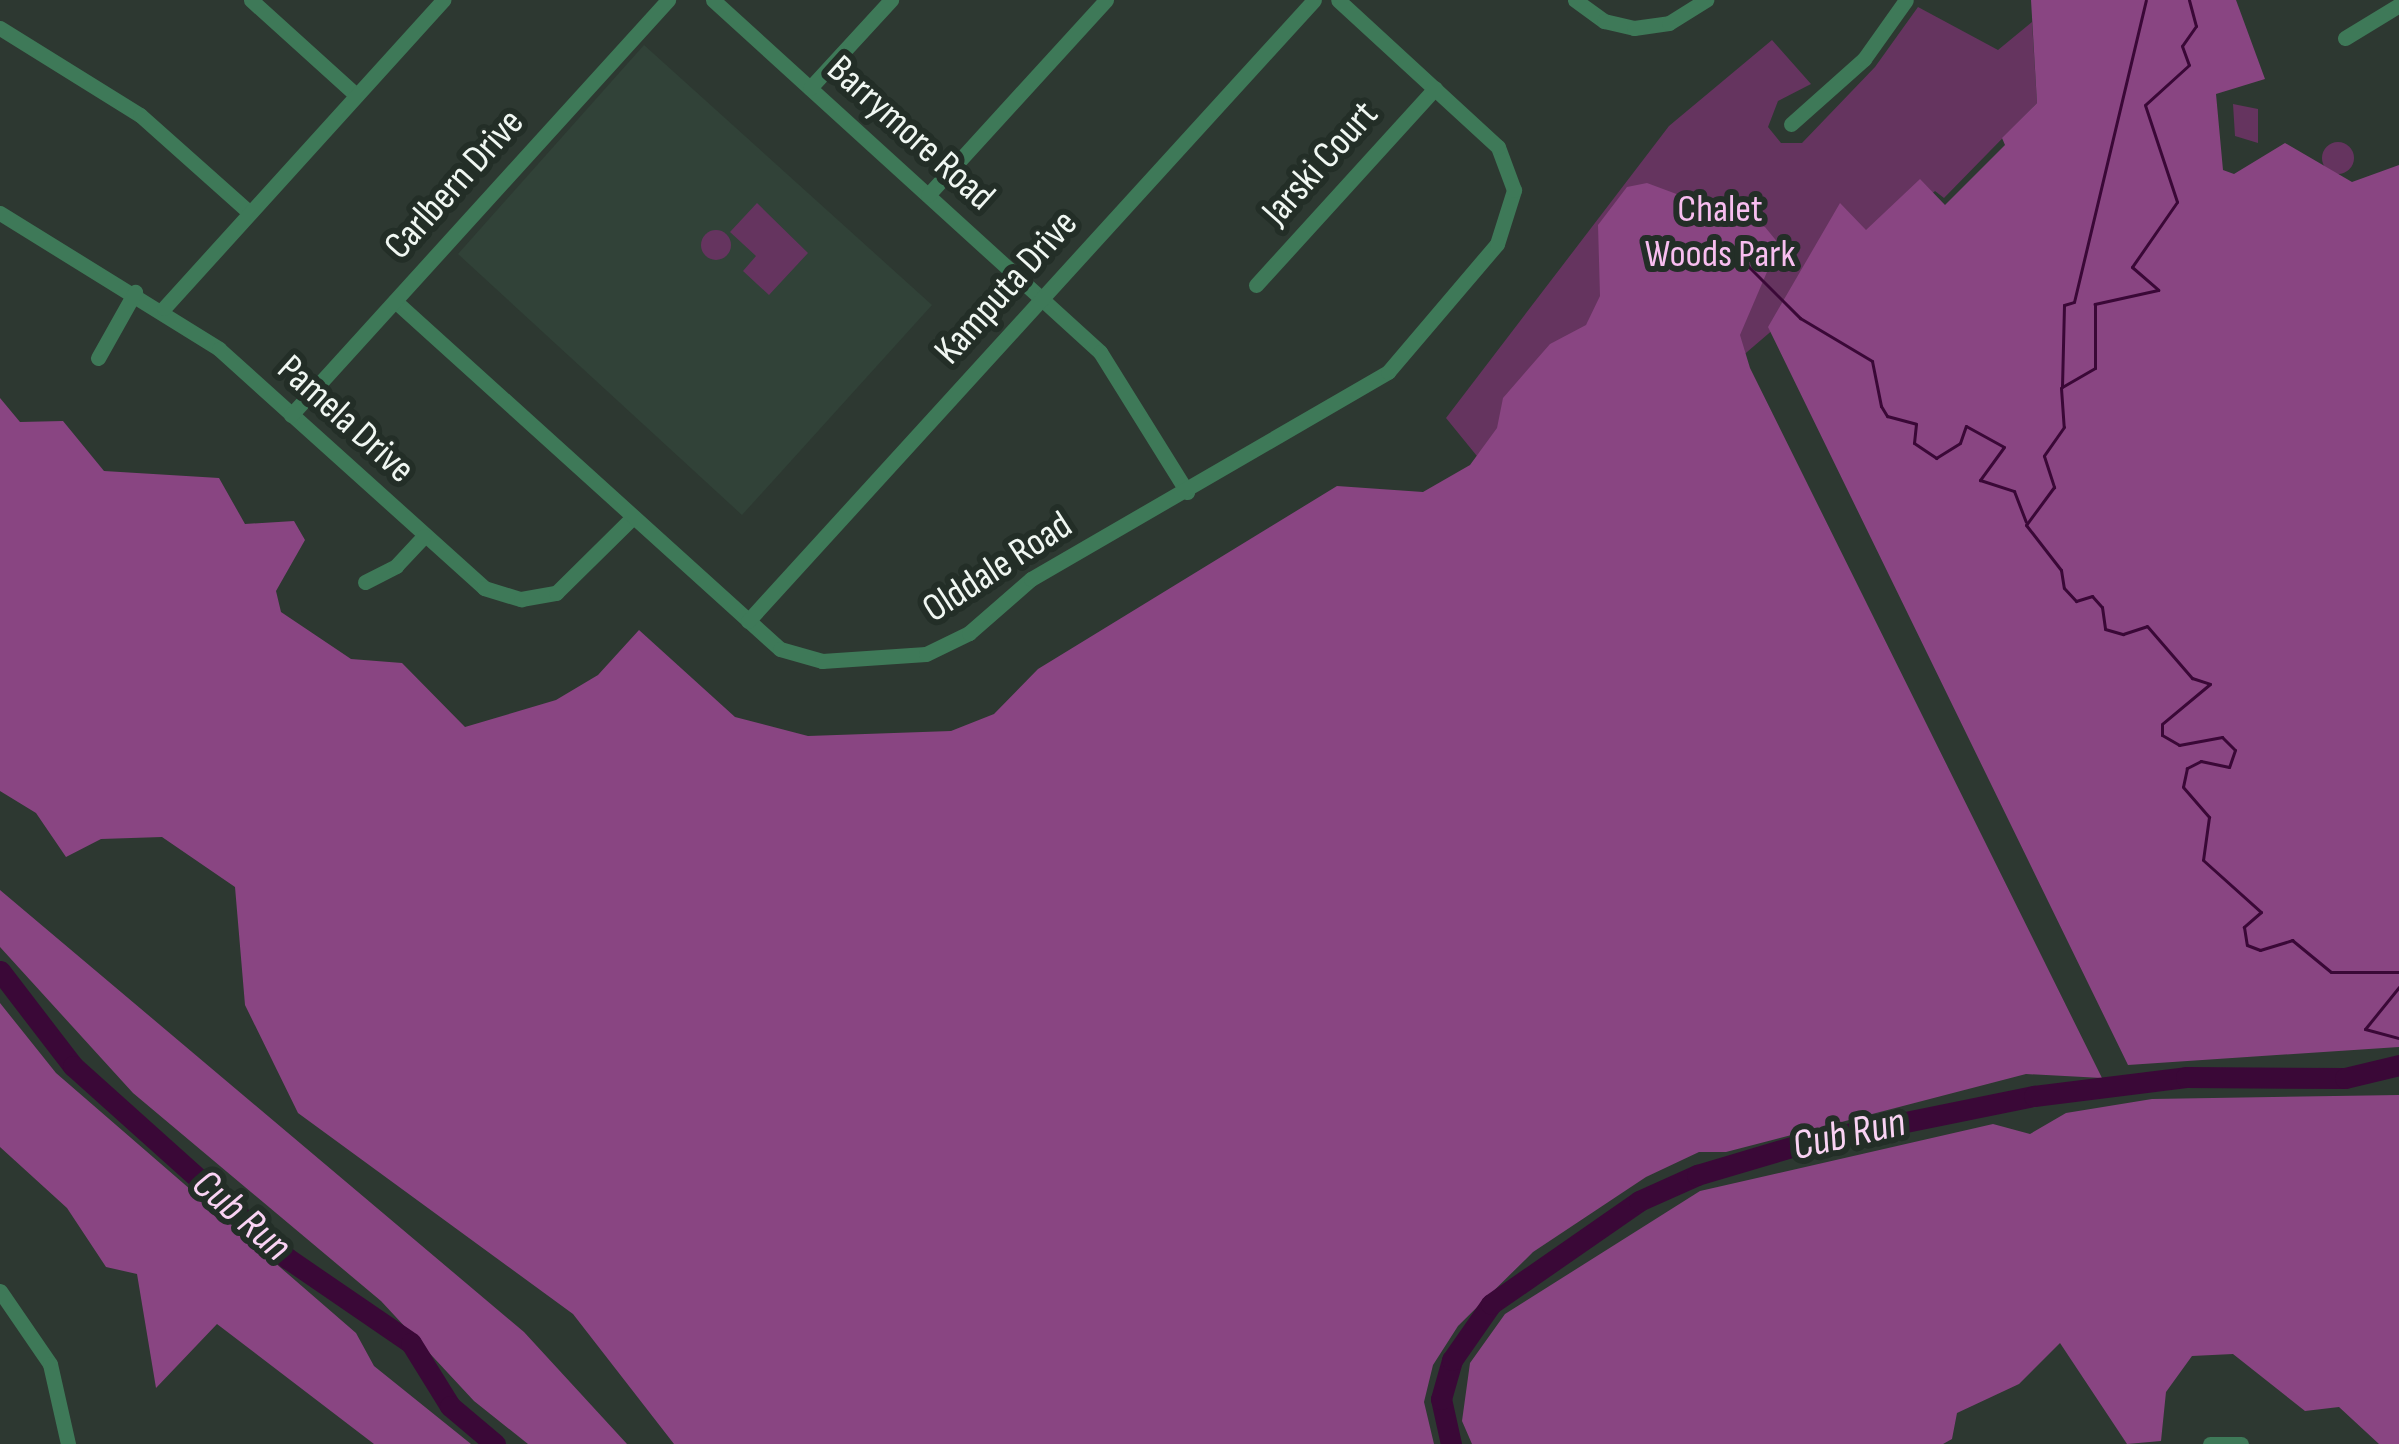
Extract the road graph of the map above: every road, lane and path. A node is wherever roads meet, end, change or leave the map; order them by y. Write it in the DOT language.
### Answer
graph roads {
  1 [pos="251,0"];
  2 [pos="443,0"];
  3 [pos="668,0"];
  4 [pos="713,0"];
  5 [pos="891,0"];
  6 [pos="1106,0"];
  7 [pos="1314,0"];
  8 [pos="1338,0"];
  9 [pos="1575,0"];
  10 [pos="1706,0"];
  11 [pos="1906,0"];
  12 [pos="2399,5"];
  13 [pos="0,28"];
  14 [pos="2345,38"];
  15 [pos="810,88"];
  16 [pos="1435,88"];
  17 [pos="356,95"];
  18 [pos="1791,124"];
  19 [pos="928,195"];
  20 [pos="0,212"];
  21 [pos="249,212"];
  22 [pos="1256,285"];
  23 [pos="135,292"];
  24 [pos="1042,299"];
  25 [pos="394,301"];
  26 [pos="164,308"];
  27 [pos="98,358"];
  28 [pos="291,415"];
  29 [pos="1186,492"];
  30 [pos="633,517"];
  31 [pos="424,536"];
  32 [pos="365,582"];
  33 [pos="748,621"];
  34 [pos="0,1291"];
  35 [pos="68,1444"];
  36 [pos="2210,1444"];
  37 [pos="2241,1444"];
  1 -- 17 [label="street"];
  2 -- 17 [label="street"];
  3 -- 25 [label="street, Carlbern Drive"];
  4 -- 15 [label="street, Barrymore Road"];
  5 -- 15 [label="street"];
  6 -- 19 [label="street"];
  7 -- 24 [label="street, Kamputa Drive"];
  8 -- 16 [label="street"];
  9 -- 10 [label="street"];
  11 -- 18 [label="street"];
  12 -- 14 [label="street"];
  13 -- 21 [label="street"];
  15 -- 19 [label="street, Barrymore Road"];
  16 -- 22 [label="street, Jarski Court"];
  16 -- 29 [label="street, Olddale Road"];
  17 -- 21 [label="street"];
  19 -- 24 [label="street, Barrymore Road"];
  20 -- 23 [label="street, Pamela Drive"];
  21 -- 26 [label="street"];
  23 -- 26 [label="street, Pamela Drive"];
  23 -- 27 [label="street"];
  24 -- 29 [label="street, Barrymore Road"];
  24 -- 33 [label="street, Kamputa Drive"];
  25 -- 28 [label="street, Carlbern Drive"];
  25 -- 30 [label="street, Olddale Road"];
  26 -- 28 [label="street, Pamela Drive"];
  28 -- 31 [label="street, Pamela Drive"];
  29 -- 33 [label="street, Olddale Road"];
  30 -- 31 [label="street, Pamela Drive"];
  30 -- 33 [label="street, Olddale Road"];
  31 -- 32 [label="street"];
  34 -- 35 [label="street"];
  36 -- 37 [label="street"];
}
